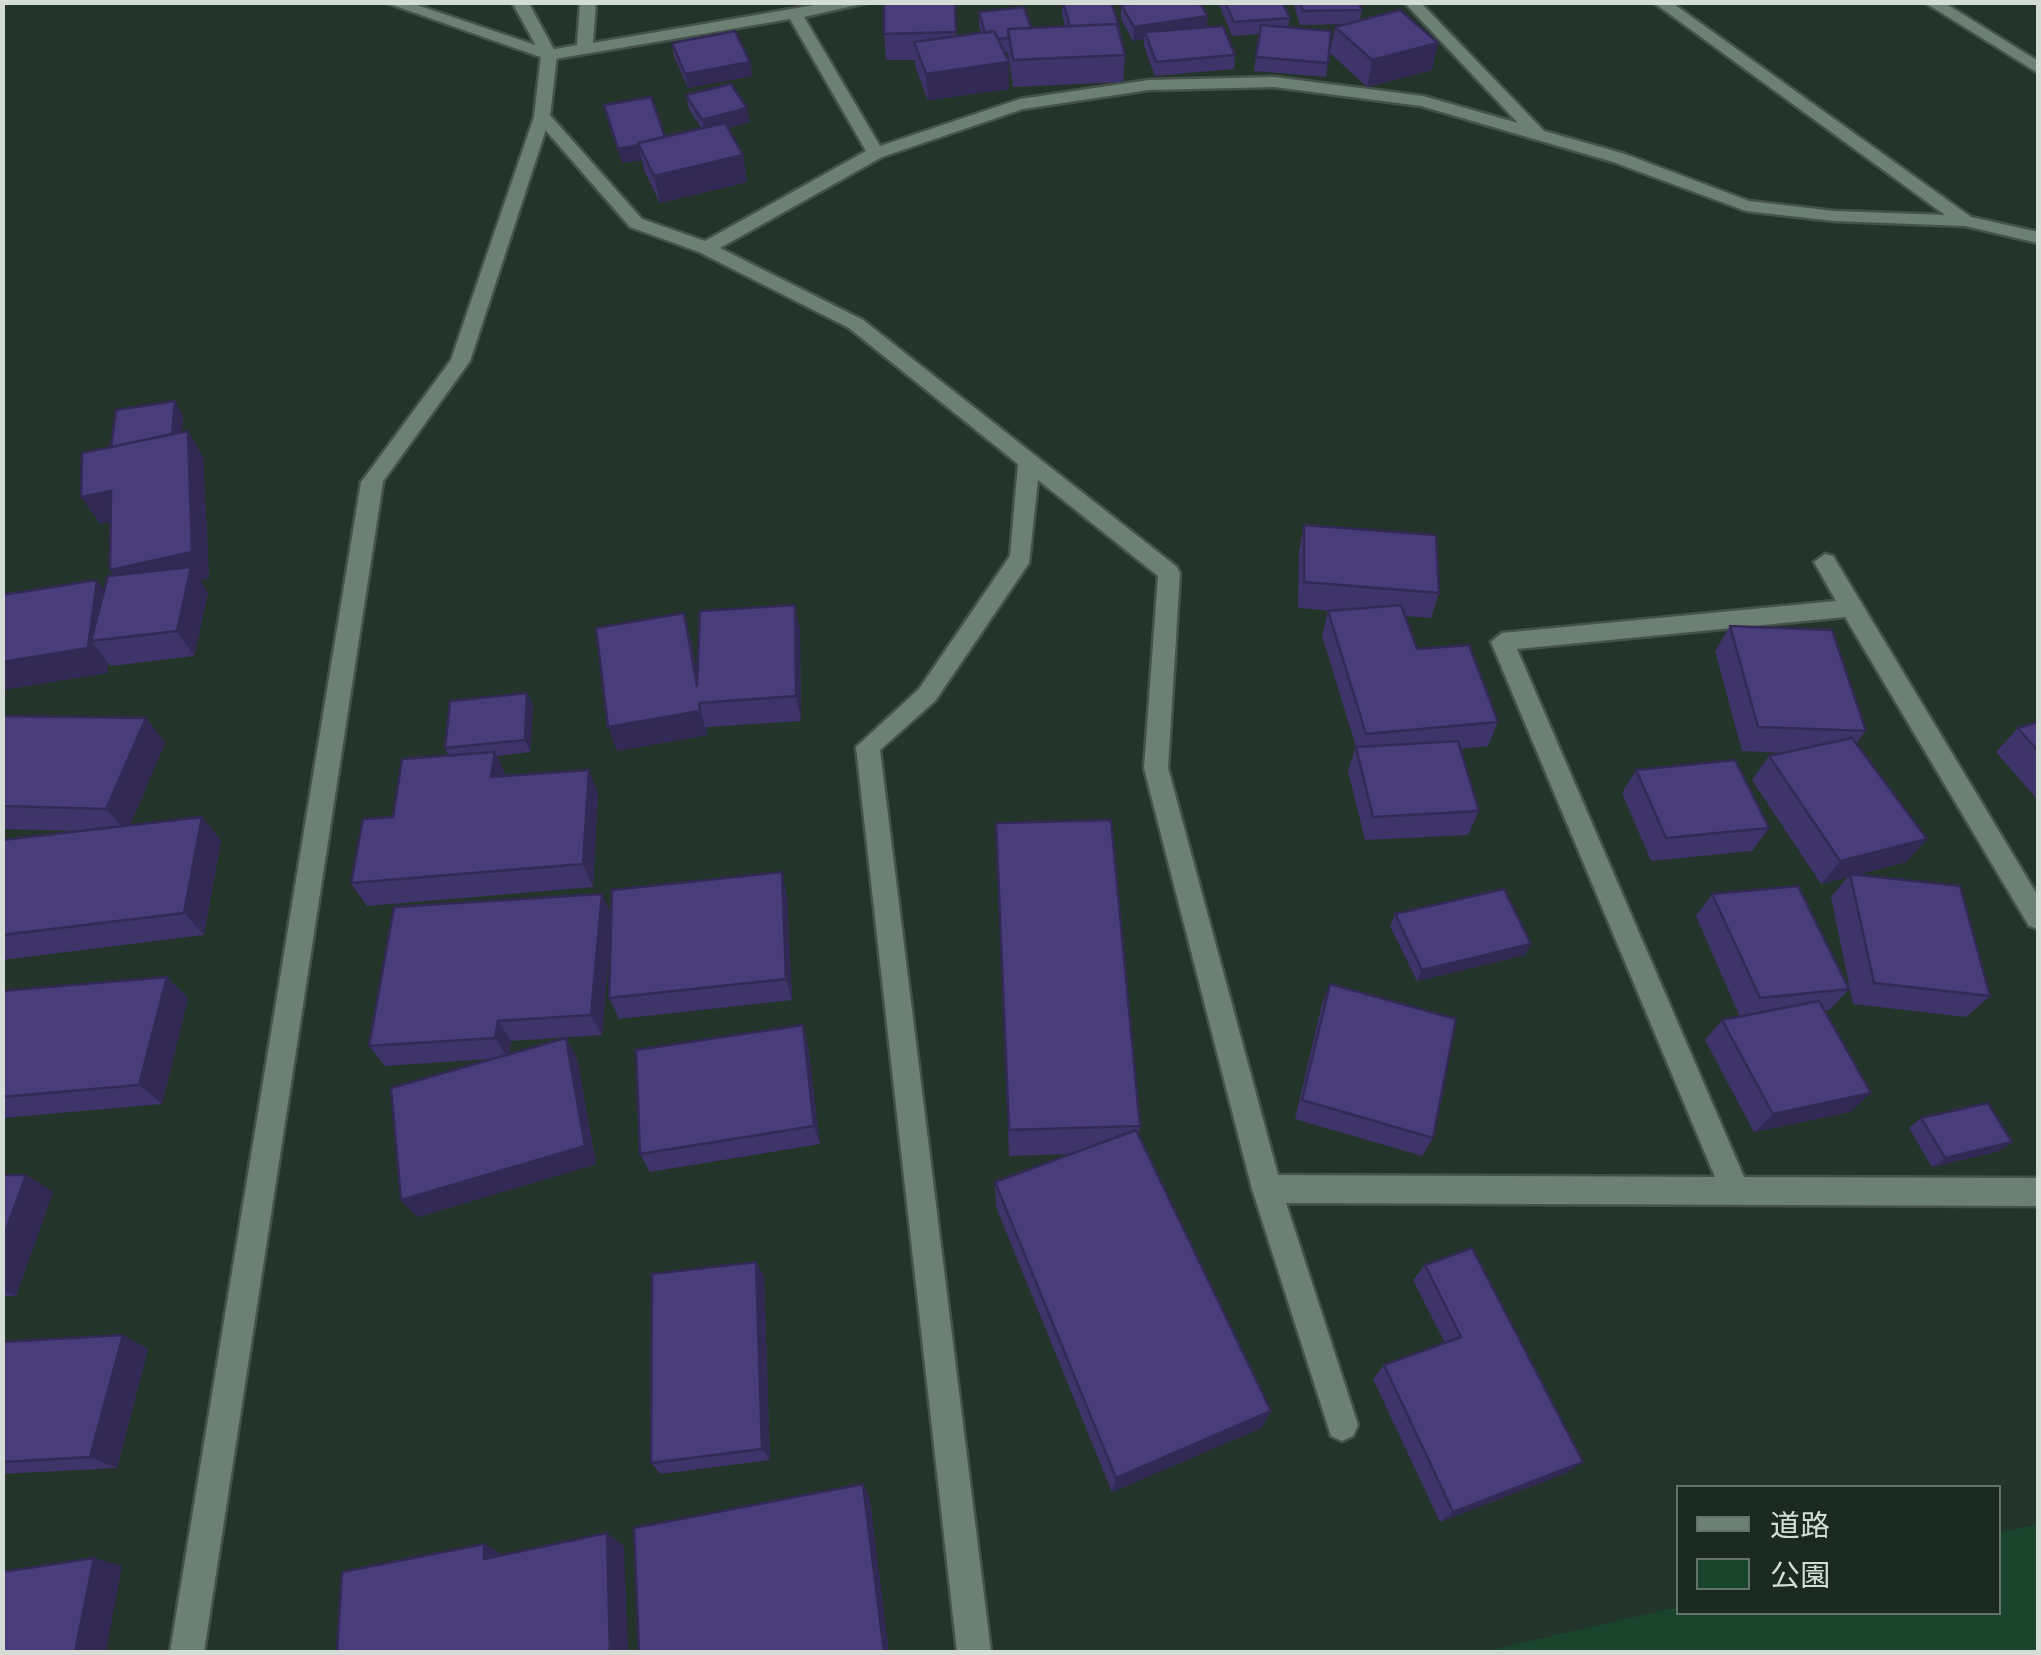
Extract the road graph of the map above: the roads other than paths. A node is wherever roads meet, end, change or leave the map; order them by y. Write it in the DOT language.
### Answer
graph roads {
  1 [pos="391,2"];
  2 [pos="520,2"];
  3 [pos="588,2"];
  4 [pos="864,2"];
  5 [pos="1411,2"];
  6 [pos="1660,2"];
  7 [pos="1932,2"];
  8 [pos="794,13"];
  9 [pos="585,49"];
  10 [pos="549,56"];
  11 [pos="2038,68"];
  12 [pos="542,117"];
  13 [pos="1536,132"];
  14 [pos="876,153"];
  15 [pos="1965,221"];
  16 [pos="2038,237"];
  17 [pos="706,248"];
  18 [pos="1029,461"];
  19 [pos="1825,562"];
  20 [pos="1851,608"];
  21 [pos="2038,918"];
  22 [pos="1267,1189"];
  23 [pos="1735,1189"];
  24 [pos="2038,1192"];
  25 [pos="1342,1425"];
  26 [pos="187,1652"];
  27 [pos="974,1652"];
  1 -- 10 [label="street"];
  2 -- 10 [label="street"];
  3 -- 9 [label="street"];
  4 -- 8 [label="street"];
  5 -- 13 [label="street"];
  6 -- 15 [label="street"];
  7 -- 11 [label="street"];
  8 -- 9 [label="street"];
  8 -- 14 [label="street"];
  9 -- 10 [label="street"];
  10 -- 12 [label="street"];
  12 -- 17 [label="street"];
  12 -- 26 [label="street"];
  13 -- 14 [label="street"];
  13 -- 15 [label="street"];
  14 -- 17 [label="street"];
  15 -- 16 [label="street"];
  17 -- 18 [label="street"];
  18 -- 22 [label="street"];
  18 -- 27 [label="street"];
  19 -- 20 [label="street"];
  20 -- 21 [label="street"];
  20 -- 23 [label="street"];
  22 -- 23 [label="street"];
  22 -- 25 [label="street"];
  23 -- 24 [label="street"];
}
